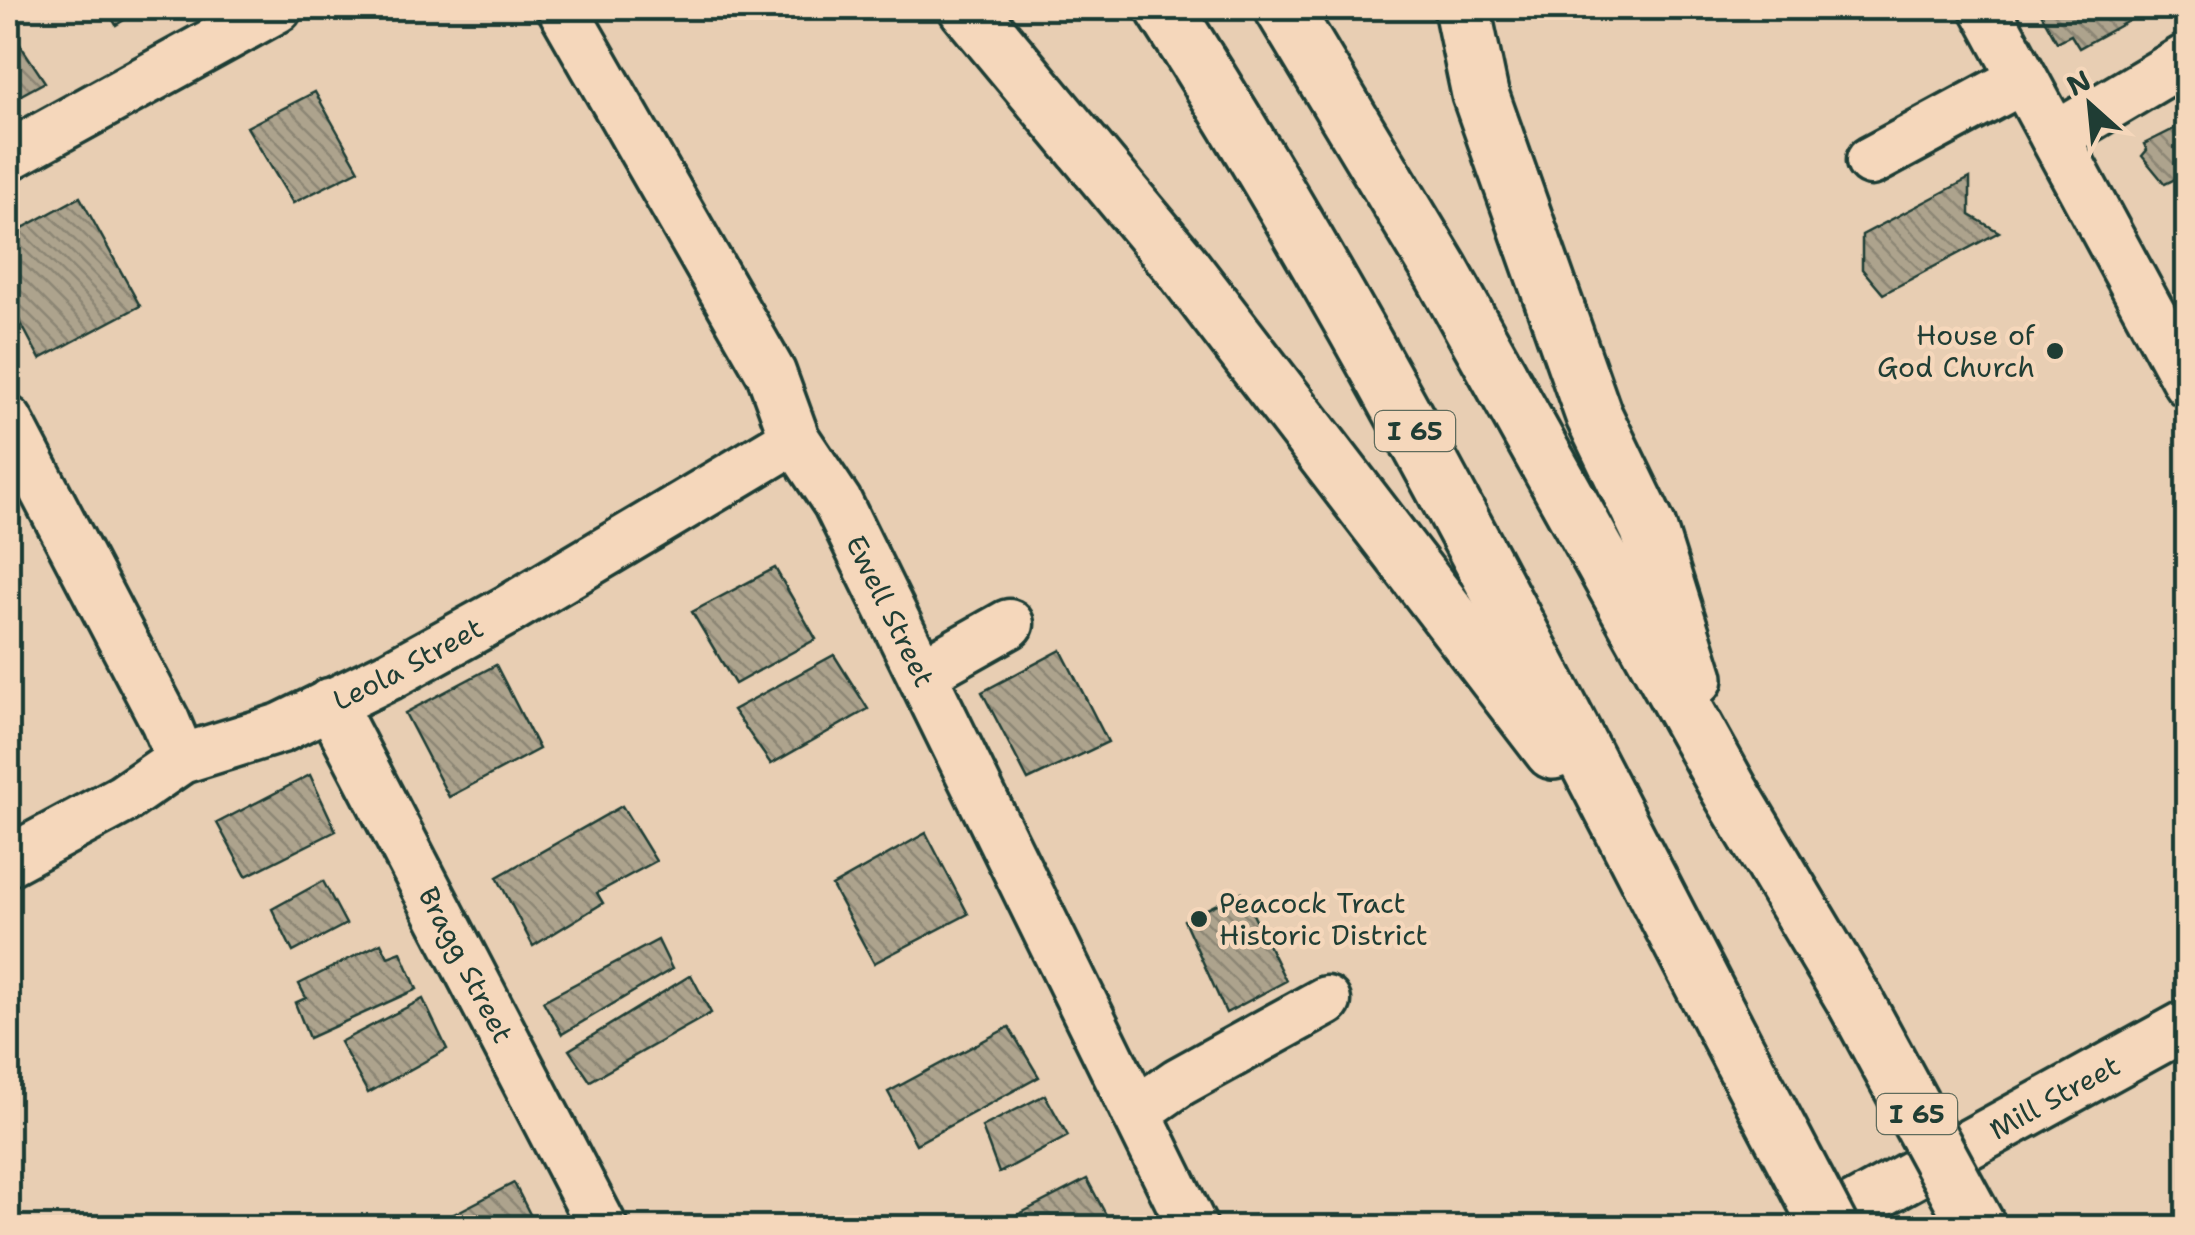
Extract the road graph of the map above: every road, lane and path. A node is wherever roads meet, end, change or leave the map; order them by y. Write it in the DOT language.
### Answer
graph roads {
  1 [pos="277,8"];
  2 [pos="562,8"];
  3 [pos="1164,8"];
  4 [pos="1283,8"];
  5 [pos="1462,8"];
  6 [pos="1985,8"];
  7 [pos="971,12"];
  8 [pos="2188,58"];
  9 [pos="2023,79"];
  10 [pos="2056,137"];
  11 [pos="8,156"];
  12 [pos="1871,161"];
  13 [pos="2188,383"];
  14 [pos="8,421"];
  15 [pos="795,439"];
  16 [pos="1009,624"];
  17 [pos="922,673"];
  18 [pos="330,704"];
  19 [pos="181,759"];
  20 [pos="1730,791"];
  21 [pos="8,861"];
  22 [pos="1642,868"];
  23 [pos="1326,1001"];
  24 [pos="2188,1024"];
  25 [pos="1136,1112"];
  26 [pos="603,1228"];
  27 [pos="1192,1228"];
  28 [pos="1816,1228"];
  29 [pos="1830,1228"];
  30 [pos="1978,1228"];
  1 -- 11 [label="street"];
  2 -- 15 [label="street, Ewell Street"];
  3 -- 22 [label="highway, I 65"];
  4 -- 20 [label="highway, I 65"];
  5 -- 20 [label="highway"];
  6 -- 9 [label="street"];
  7 -- 22 [label="highway"];
  8 -- 10 [label="street"];
  9 -- 10 [label="street"];
  9 -- 12 [label="street"];
  10 -- 13 [label="street"];
  14 -- 19 [label="street"];
  15 -- 17 [label="street, Ewell Street"];
  15 -- 18 [label="street, Leola Street"];
  16 -- 17 [label="street"];
  17 -- 25 [label="street, Ewell Street"];
  18 -- 19 [label="street, Leola Street"];
  18 -- 26 [label="street, Bragg Street"];
  19 -- 21 [label="street, Leola Street"];
  20 -- 30 [label="highway, I 65, bridge"];
  22 -- 29 [label="highway, I 65, bridge"];
  23 -- 25 [label="street"];
  24 -- 28 [label="street, Mill Street"];
  25 -- 27 [label="street, Ewell Street"];
}
